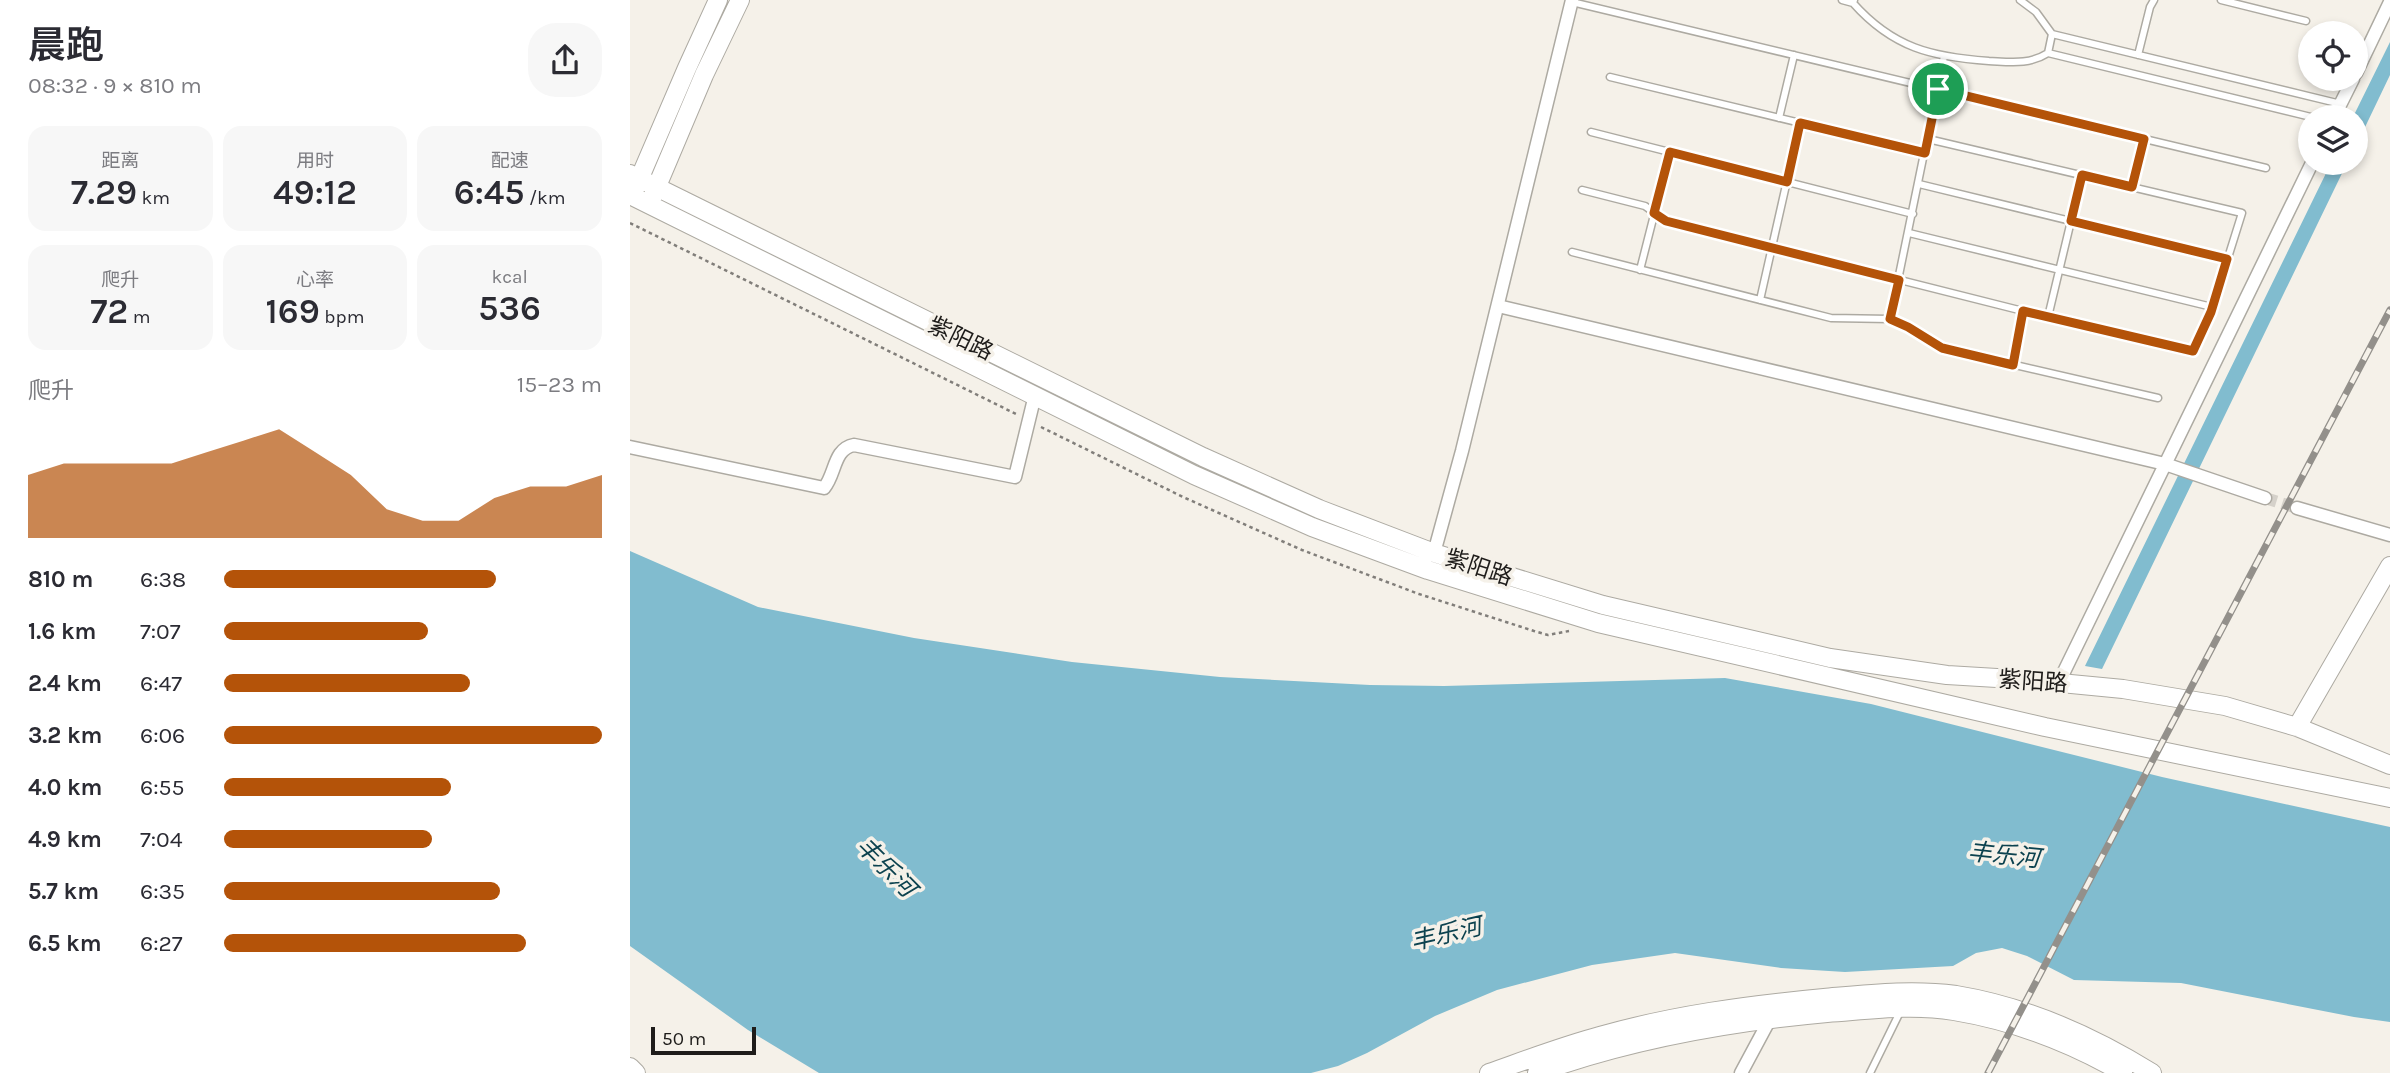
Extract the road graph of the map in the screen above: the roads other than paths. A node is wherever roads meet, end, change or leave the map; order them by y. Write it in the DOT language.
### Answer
graph roads {
  1 [pos="719,0"];
  2 [pos="740,0"];
  3 [pos="1842,0"];
  4 [pos="2020,0"];
  5 [pos="2154,0"];
  6 [pos="2221,0"];
  7 [pos="1572,1"];
  8 [pos="1854,1"];
  9 [pos="2390,2"];
  10 [pos="2306,21"];
  11 [pos="2053,34"];
  12 [pos="2368,48"];
  13 [pos="2048,53"];
  14 [pos="1794,55"];
  15 [pos="2138,55"];
  16 [pos="1944,57"];
  17 [pos="1610,77"];
  18 [pos="1938,89"];
  19 [pos="2347,91"];
  20 [pos="2341,104"];
  21 [pos="2298,114"];
  22 [pos="1779,118"];
  23 [pos="1800,123"];
  24 [pos="1591,132"];
  25 [pos="1928,139"];
  26 [pos="2144,139"];
  27 [pos="1670,152"];
  28 [pos="1925,153"];
  29 [pos="2266,168"];
  30 [pos="2082,175"];
  31 [pos="2306,175"];
  32 [pos="635,176"];
  33 [pos="1787,182"];
  34 [pos="1919,184"];
  35 [pos="656,187"];
  36 [pos="2132,187"];
  37 [pos="1581,190"];
  38 [pos="631,195"];
  39 [pos="649,204"];
  40 [pos="1654,213"];
  41 [pos="1913,214"];
  42 [pos="2071,221"];
  43 [pos="1909,233"];
  44 [pos="1772,248"];
  45 [pos="1572,253"];
  46 [pos="2227,259"];
  47 [pos="1640,270"];
  48 [pos="2059,270"];
  49 [pos="1899,280"];
  50 [pos="1760,300"];
  51 [pos="1497,306"];
  52 [pos="2213,307"];
  53 [pos="2023,311"];
  54 [pos="2048,317"];
  55 [pos="1890,319"];
  56 [pos="2013,365"];
  57 [pos="1035,396"];
  58 [pos="2158,398"];
  59 [pos="630,447"];
  60 [pos="2169,466"];
  61 [pos="2265,498"];
  62 [pos="2297,508"];
  63 [pos="2390,535"];
  64 [pos="1434,552"];
  65 [pos="2390,566"];
  66 [pos="2059,682"];
  67 [pos="2297,727"];
  68 [pos="2390,765"];
  69 [pos="2390,798"];
  70 [pos="1902,1007"];
  71 [pos="1769,1018"];
  72 [pos="630,1067"];
  73 [pos="636,1073"];
  74 [pos="1489,1073"];
  75 [pos="1537,1073"];
  76 [pos="1741,1073"];
  77 [pos="1870,1073"];
  78 [pos="2123,1073"];
  79 [pos="2152,1073"];
  1 -- 32 [label="main road"];
  2 -- 35 [label="main road"];
  3 -- 8 [label="lane"];
  4 -- 11 [label="lane"];
  5 -- 15 [label="lane"];
  6 -- 10 [label="lane"];
  7 -- 14 [label="lane"];
  7 -- 51 [label="street"];
  8 -- 16 [label="lane"];
  9 -- 12 [label="street"];
  11 -- 13 [label="lane"];
  11 -- 15 [label="lane"];
  13 -- 16 [label="lane"];
  13 -- 21 [label="lane"];
  14 -- 18 [label="lane"];
  14 -- 22 [label="lane"];
  15 -- 20 [label="lane"];
  16 -- 18 [label="lane"];
  17 -- 22 [label="lane"];
  18 -- 25 [label="lane"];
  18 -- 26 [label="lane"];
  19 -- 20 [label="street"];
  22 -- 23 [label="lane"];
  23 -- 28 [label="lane"];
  23 -- 33 [label="lane"];
  24 -- 27 [label="lane"];
  25 -- 28 [label="lane"];
  25 -- 30 [label="lane"];
  26 -- 29 [label="lane"];
  26 -- 36 [label="lane"];
  27 -- 33 [label="lane"];
  27 -- 40 [label="lane"];
  28 -- 34 [label="lane"];
  30 -- 36 [label="lane"];
  30 -- 42 [label="lane"];
  31 -- 60 [label="street"];
  32 -- 35 [label="main road, 紫阳路"];
  32 -- 38 [label="main road"];
  33 -- 41 [label="lane"];
  33 -- 44 [label="lane"];
  34 -- 41 [label="lane"];
  34 -- 42 [label="lane"];
  35 -- 39 [label="main road"];
  35 -- 64 [label="main road, 紫阳路"];
  36 -- 46 [label="lane"];
  37 -- 40 [label="lane"];
  38 -- 39 [label="main road, 紫阳路"];
  39 -- 57 [label="main road, 紫阳路"];
  40 -- 44 [label="lane"];
  40 -- 47 [label="lane"];
  41 -- 43 [label="lane"];
  42 -- 46 [label="lane"];
  42 -- 48 [label="lane"];
  43 -- 48 [label="lane"];
  43 -- 49 [label="lane"];
  44 -- 49 [label="lane"];
  44 -- 50 [label="lane"];
  45 -- 47 [label="lane"];
  46 -- 52 [label="lane"];
  47 -- 50 [label="lane"];
  48 -- 52 [label="lane"];
  48 -- 54 [label="lane"];
  49 -- 53 [label="lane"];
  49 -- 55 [label="lane"];
  50 -- 55 [label="lane"];
  51 -- 60 [label="street"];
  51 -- 64 [label="street"];
  52 -- 54 [label="lane"];
  53 -- 54 [label="lane"];
  53 -- 56 [label="lane"];
  55 -- 56 [label="lane"];
  56 -- 58 [label="lane"];
  57 -- 59 [label="street"];
  57 -- 69 [label="main road, 紫阳路"];
  60 -- 61 [label="street"];
  60 -- 66 [label="street"];
  62 -- 63 [label="street"];
  64 -- 66 [label="main road, 紫阳路"];
  65 -- 67 [label="main road"];
  66 -- 67 [label="main road, 紫阳路"];
  67 -- 68 [label="main road, 紫阳路"];
  70 -- 71 [label="main road"];
  70 -- 77 [label="lane"];
  70 -- 78 [label="main road"];
  71 -- 75 [label="main road"];
  71 -- 76 [label="street"];
  72 -- 73 [label="main road"];
  74 -- 79 [label="main road"];
}
